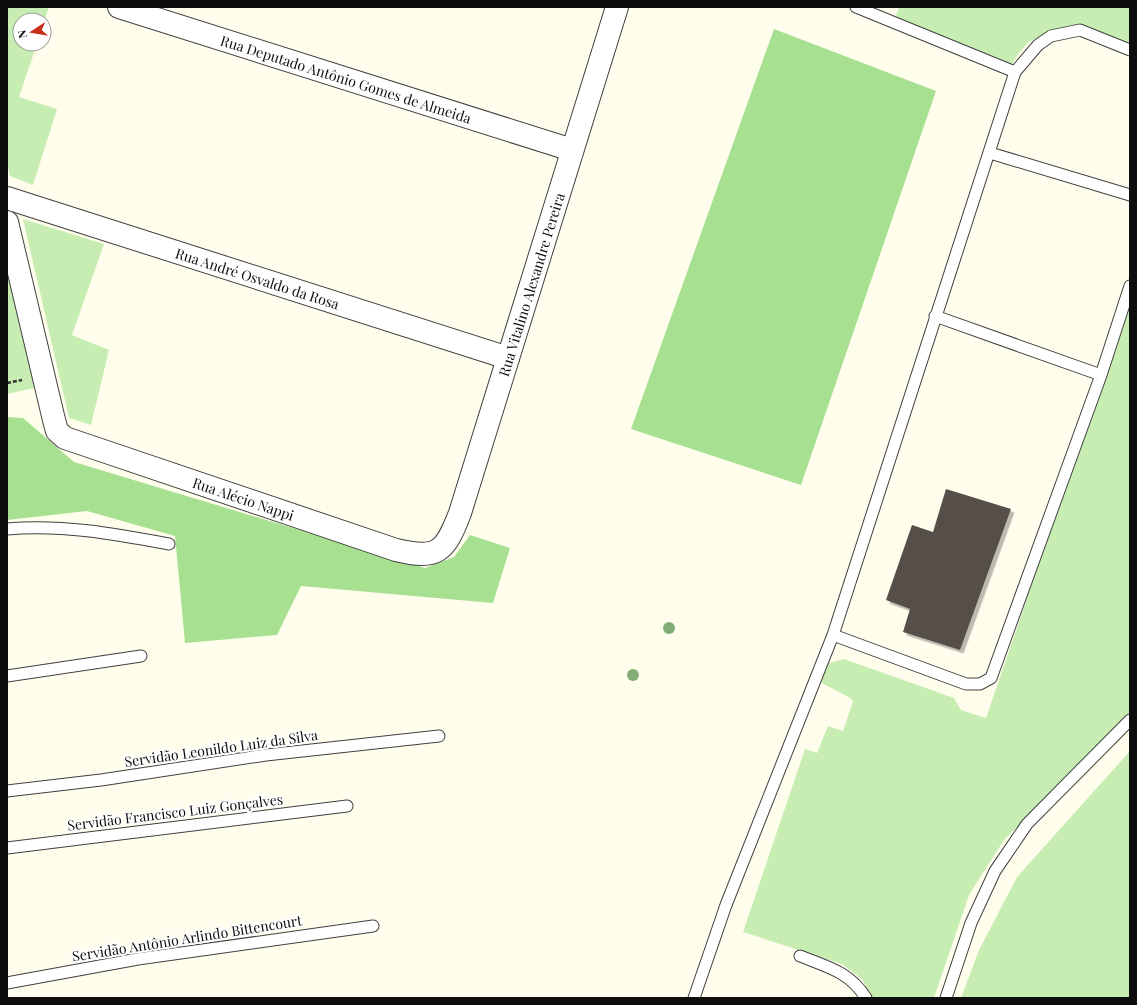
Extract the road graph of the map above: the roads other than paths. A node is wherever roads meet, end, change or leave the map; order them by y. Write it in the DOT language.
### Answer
graph roads {
  1 [pos="119,7"];
  2 [pos="617,7"];
  3 [pos="856,7"];
  4 [pos="1130,50"];
  5 [pos="1015,72"];
  6 [pos="572,150"];
  7 [pos="990,153"];
  8 [pos="1130,195"];
  9 [pos="7,198"];
  10 [pos="7,222"];
  11 [pos="1130,286"];
  12 [pos="935,316"];
  13 [pos="508,358"];
  14 [pos="1101,375"];
  15 [pos="7,529"];
  16 [pos="169,544"];
  17 [pos="433,554"];
  18 [pos="833,635"];
  19 [pos="142,656"];
  20 [pos="7,676"];
  21 [pos="1130,720"];
  22 [pos="439,736"];
  23 [pos="7,791"];
  24 [pos="347,806"];
  25 [pos="7,848"];
  26 [pos="373,926"];
  27 [pos="800,956"];
  28 [pos="7,983"];
  29 [pos="694,998"];
  30 [pos="866,998"];
  31 [pos="946,998"];
  1 -- 6 [label="street, Rua Deputado Antônio Gomes de Almeida"];
  2 -- 6 [label="street, Rua Vitalino Alexandre Pereira"];
  3 -- 5 [label="lane"];
  4 -- 5 [label="lane"];
  5 -- 7 [label="lane"];
  6 -- 13 [label="street, Rua Vitalino Alexandre Pereira"];
  7 -- 8 [label="lane"];
  7 -- 12 [label="lane"];
  9 -- 13 [label="street, Rua André Osvaldo da Rosa"];
  10 -- 17 [label="street, Rua Alécio Nappi"];
  11 -- 14 [label="lane"];
  12 -- 14 [label="lane"];
  12 -- 18 [label="lane"];
  13 -- 17 [label="street, Rua Vitalino Alexandre Pereira"];
  14 -- 18 [label="lane"];
  15 -- 16 [label="lane"];
  18 -- 29 [label="lane"];
  19 -- 20 [label="lane"];
  21 -- 31 [label="lane"];
  22 -- 23 [label="lane, Servidão Leonildo Luiz da Silva"];
  24 -- 25 [label="lane, Servidão Francisco Luiz Gonçalves"];
  26 -- 28 [label="lane, Servidão Antônio Arlindo Bittencourt"];
  27 -- 30 [label="lane"];
}
